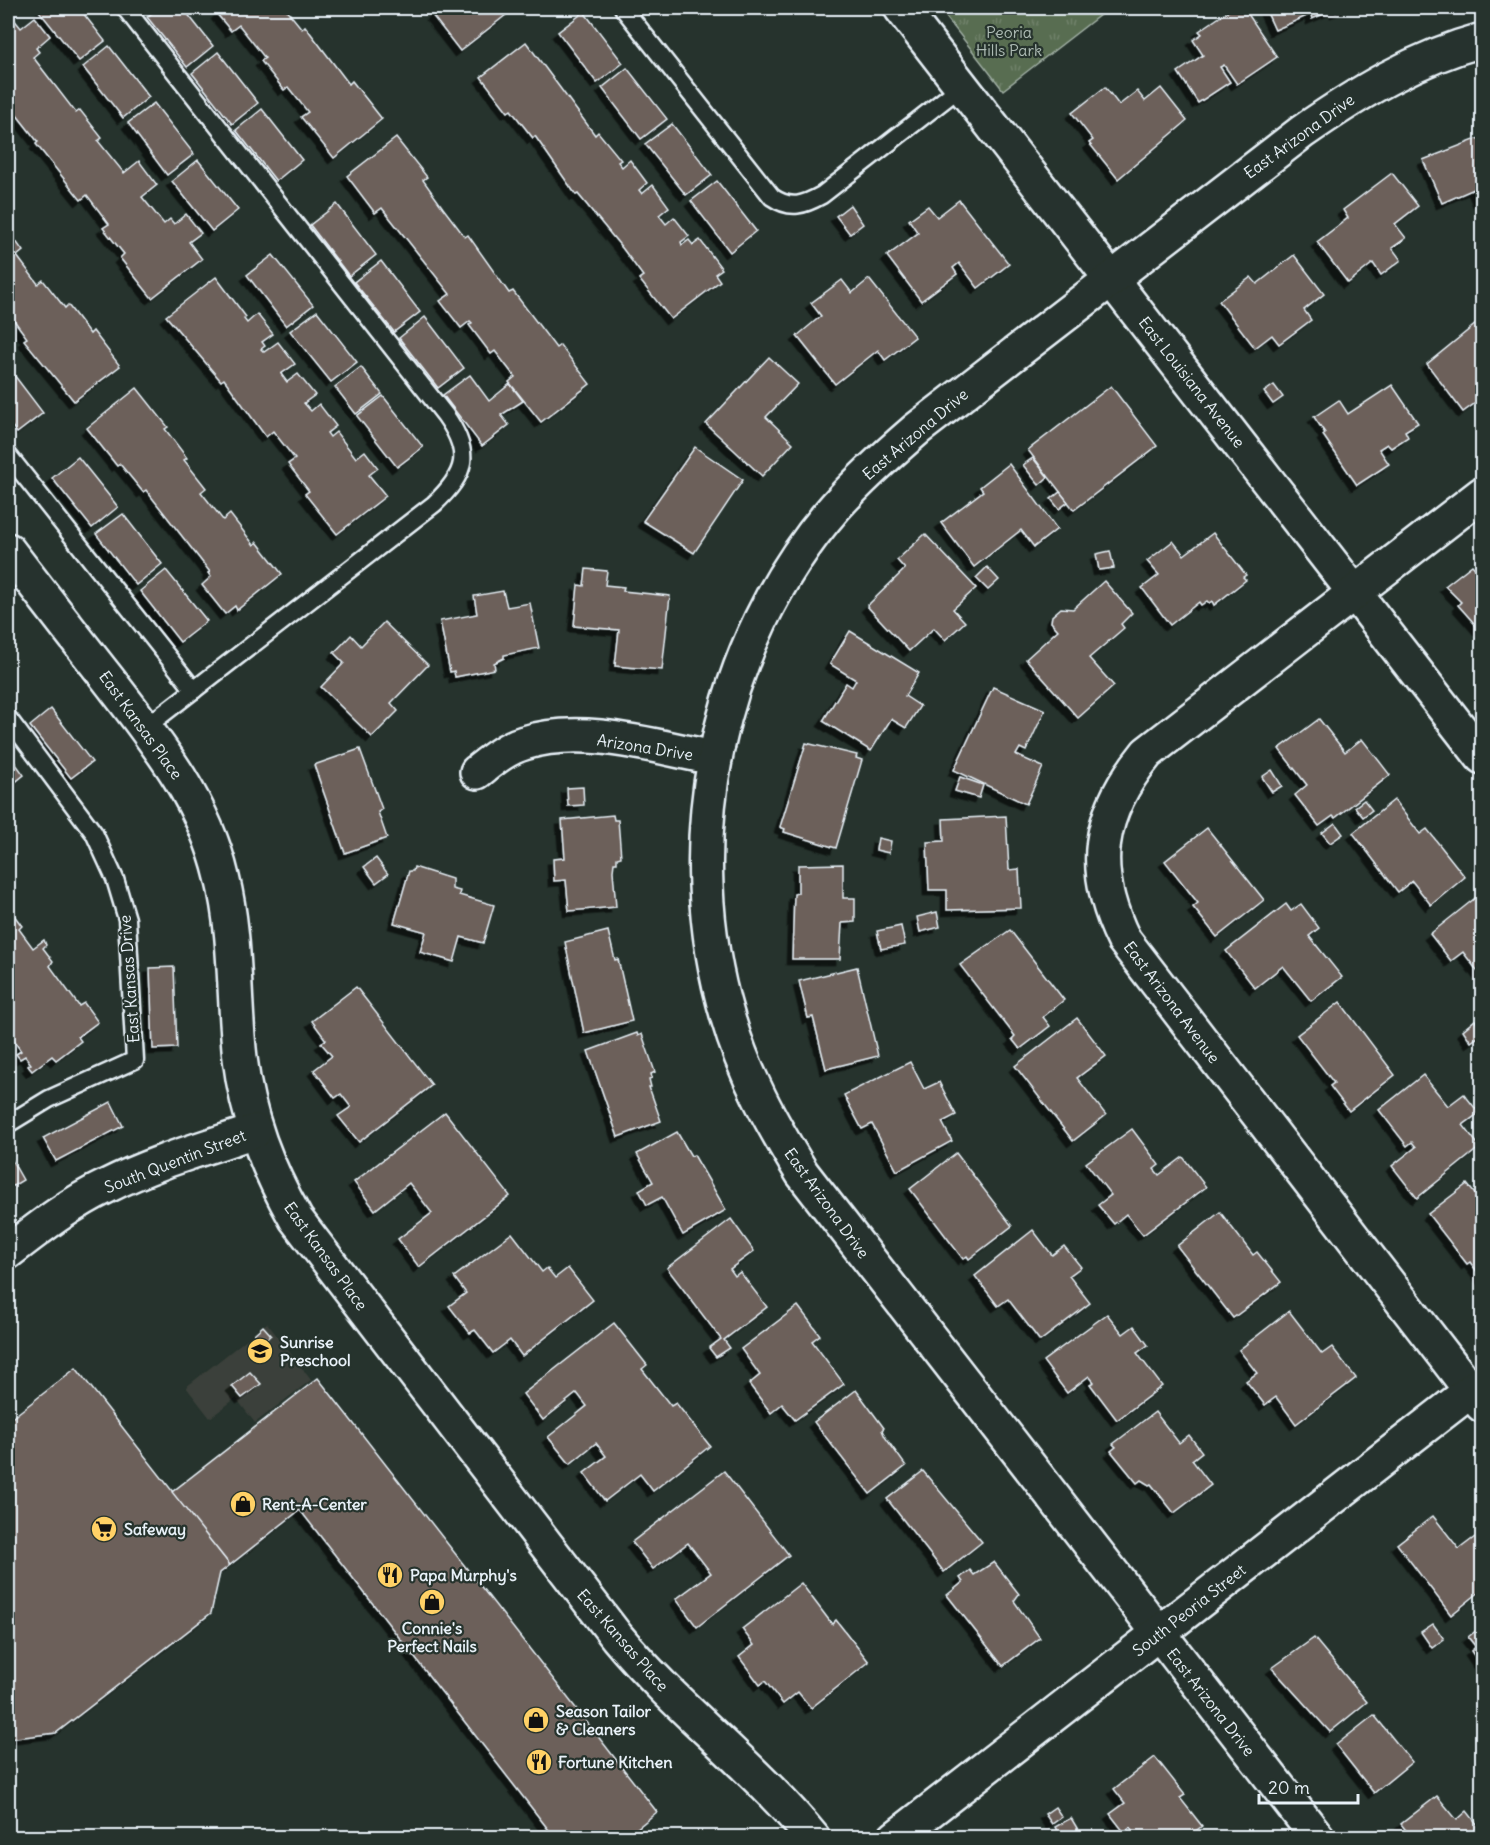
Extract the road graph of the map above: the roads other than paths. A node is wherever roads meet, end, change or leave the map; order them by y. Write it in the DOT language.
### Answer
graph roads {
  1 [pos="125,8"];
  2 [pos="623,8"];
  3 [pos="901,8"];
  4 [pos="1482,40"];
  5 [pos="962,86"];
  6 [pos="1112,278"];
  7 [pos="8,454"];
  8 [pos="1482,494"];
  9 [pos="8,550"];
  10 [pos="1354,592"];
  11 [pos="194,690"];
  12 [pos="8,718"];
  13 [pos="146,727"];
  14 [pos="1482,757"];
  15 [pos="715,758"];
  16 [pos="477,772"];
  17 [pos="8,1124"];
  18 [pos="255,1131"];
  19 [pos="8,1252"];
  20 [pos="1479,1393"];
  21 [pos="1158,1634"];
  22 [pos="813,1838"];
  23 [pos="895,1838"];
  24 [pos="1318,1838"];
  1 -- 11 [label="lane"];
  2 -- 5 [label="lane"];
  3 -- 5 [label="street, East Louisiana Avenue"];
  4 -- 6 [label="street, East Arizona Drive"];
  5 -- 6 [label="street, East Louisiana Avenue"];
  6 -- 10 [label="street, East Louisiana Avenue"];
  6 -- 15 [label="street, East Arizona Drive"];
  7 -- 11 [label="lane"];
  8 -- 10 [label="street, East Arizona Avenue"];
  9 -- 13 [label="street, East Kansas Place"];
  10 -- 14 [label="street, East Louisiana Avenue"];
  10 -- 20 [label="street, East Arizona Avenue"];
  11 -- 13 [label="lane"];
  12 -- 17 [label="lane, East Kansas Drive"];
  13 -- 18 [label="street, East Kansas Place"];
  15 -- 16 [label="street, Arizona Drive"];
  15 -- 21 [label="street, East Arizona Drive"];
  18 -- 19 [label="street, South Quentin Street"];
  18 -- 22 [label="street, East Kansas Place"];
  20 -- 21 [label="street, South Peoria Street"];
  21 -- 23 [label="street, South Peoria Street"];
  21 -- 24 [label="street, East Arizona Drive"];
}
